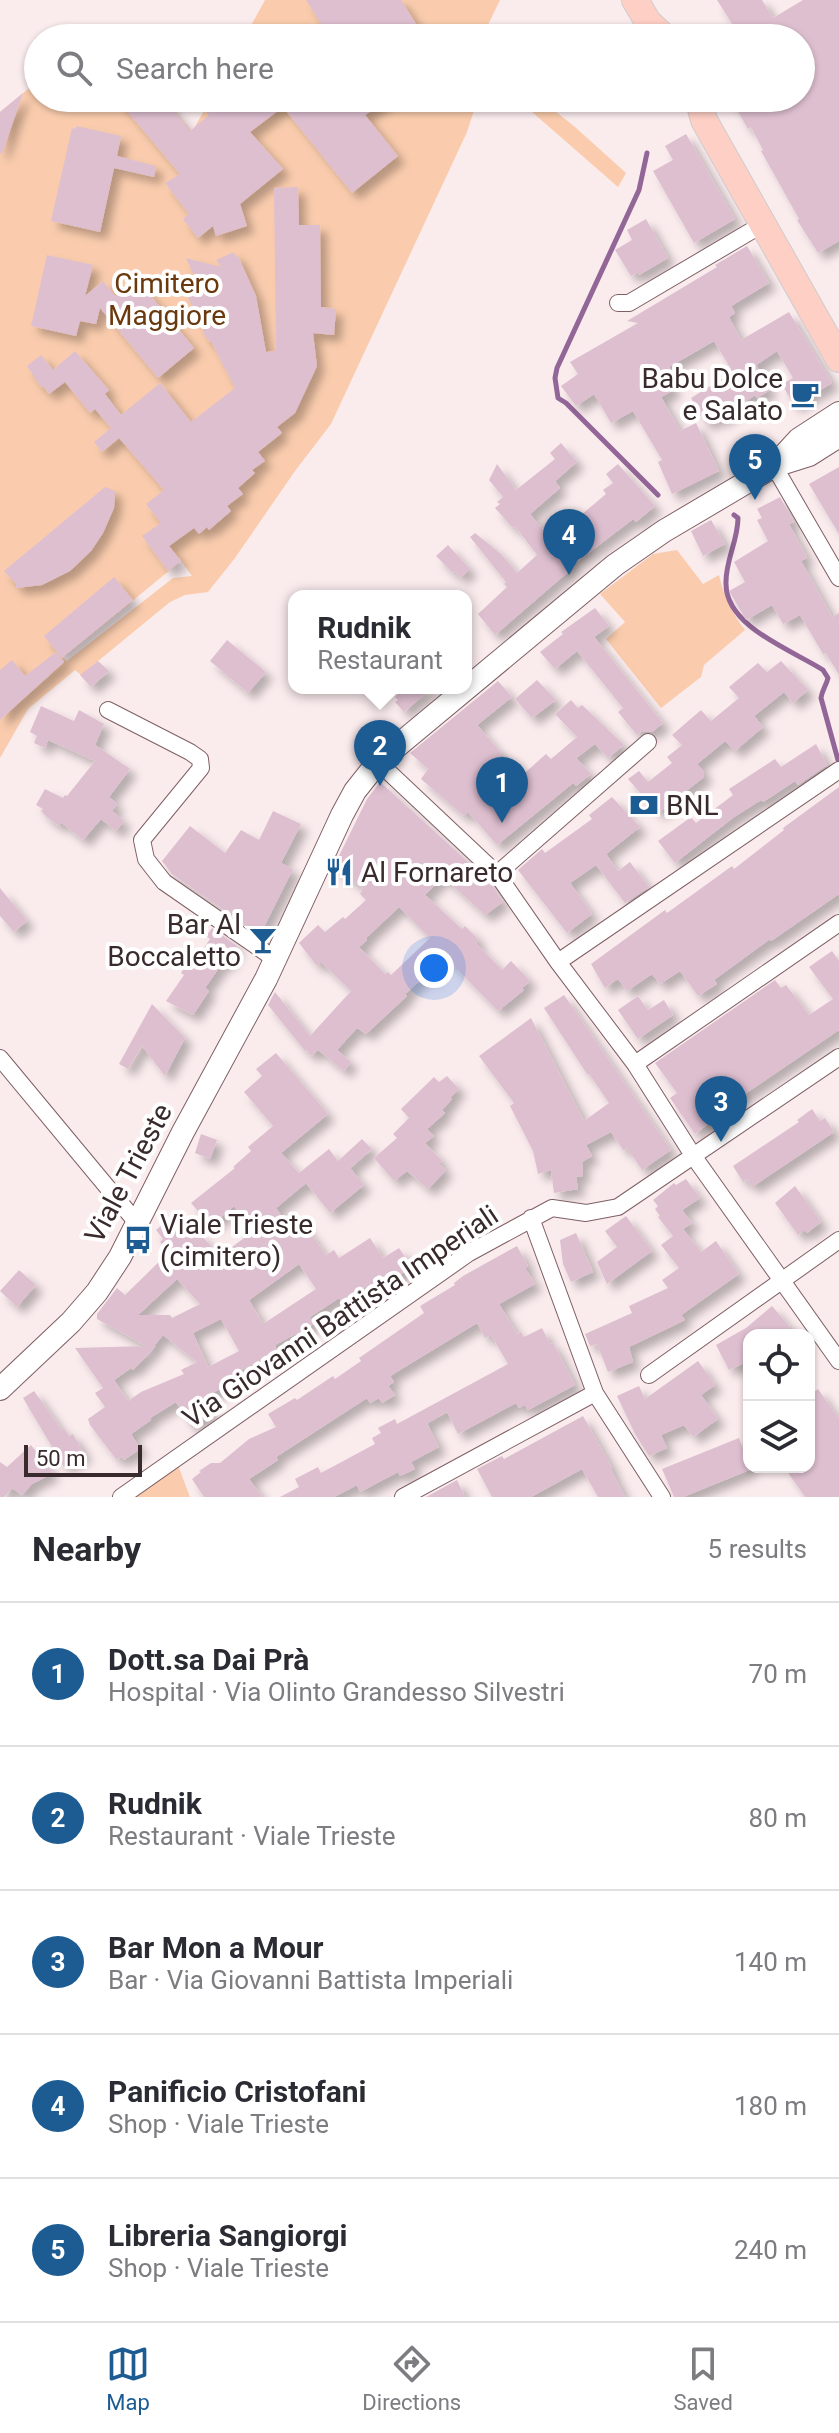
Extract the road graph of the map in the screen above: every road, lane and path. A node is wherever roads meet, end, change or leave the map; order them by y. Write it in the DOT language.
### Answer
graph roads {
  1 [pos="635,0"];
  2 [pos="654,0"];
  3 [pos="650,24"];
  4 [pos="663,24"];
  5 [pos="703,112"];
  6 [pos="714,112"];
  7 [pos="763,224"];
  8 [pos="618,303"];
  9 [pos="839,322"];
  10 [pos="839,359"];
  11 [pos="839,413"];
  12 [pos="839,436"];
  13 [pos="774,466"];
  14 [pos="839,578"];
  15 [pos="472,684"];
  16 [pos="460,694"];
  17 [pos="108,710"];
  18 [pos="648,742"];
  19 [pos="378,762"];
  20 [pos="839,770"];
  21 [pos="497,874"];
  22 [pos="839,923"];
  23 [pos="275,959"];
  24 [pos="558,962"];
  25 [pos="839,1057"];
  26 [pos="0,1058"];
  27 [pos="635,1064"];
  28 [pos="694,1157"];
  29 [pos="531,1218"];
  30 [pos="137,1223"];
  31 [pos="839,1240"];
  32 [pos="782,1282"];
  33 [pos="839,1361"];
  34 [pos="649,1375"];
  35 [pos="0,1389"];
  36 [pos="595,1393"];
  37 [pos="121,1497"];
  38 [pos="403,1497"];
  39 [pos="662,1497"];
  1 -- 3 [label="main road"];
  2 -- 4 [label="main road"];
  5 -- 7 [label="main road"];
  6 -- 9 [label="main road"];
  7 -- 8 [label="street"];
  7 -- 10 [label="main road"];
  11 -- 13 [label="main road, Viale Trieste"];
  12 -- 13 [label="main road, Viale Trieste"];
  13 -- 14 [label="street"];
  13 -- 15 [label="main road, Viale Trieste"];
  16 -- 19 [label="main road, Viale Trieste"];
  17 -- 23 [label="street"];
  18 -- 21 [label="street"];
  19 -- 21 [label="street"];
  19 -- 23 [label="main road, Viale Trieste"];
  20 -- 24 [label="street"];
  21 -- 24 [label="street"];
  22 -- 27 [label="street"];
  23 -- 30 [label="main road, Viale Trieste"];
  24 -- 27 [label="street"];
  25 -- 28 [label="street, Via Giovanni Battista Imperiali"];
  26 -- 30 [label="street"];
  27 -- 28 [label="street"];
  28 -- 29 [label="street, Via Giovanni Battista Imperiali"];
  28 -- 32 [label="street"];
  29 -- 36 [label="street"];
  29 -- 37 [label="street, Via Giovanni Battista Imperiali"];
  30 -- 35 [label="main road, Viale Trieste"];
  31 -- 32 [label="street"];
  32 -- 33 [label="street"];
  32 -- 34 [label="street"];
  36 -- 38 [label="street"];
  36 -- 39 [label="street"];
}
